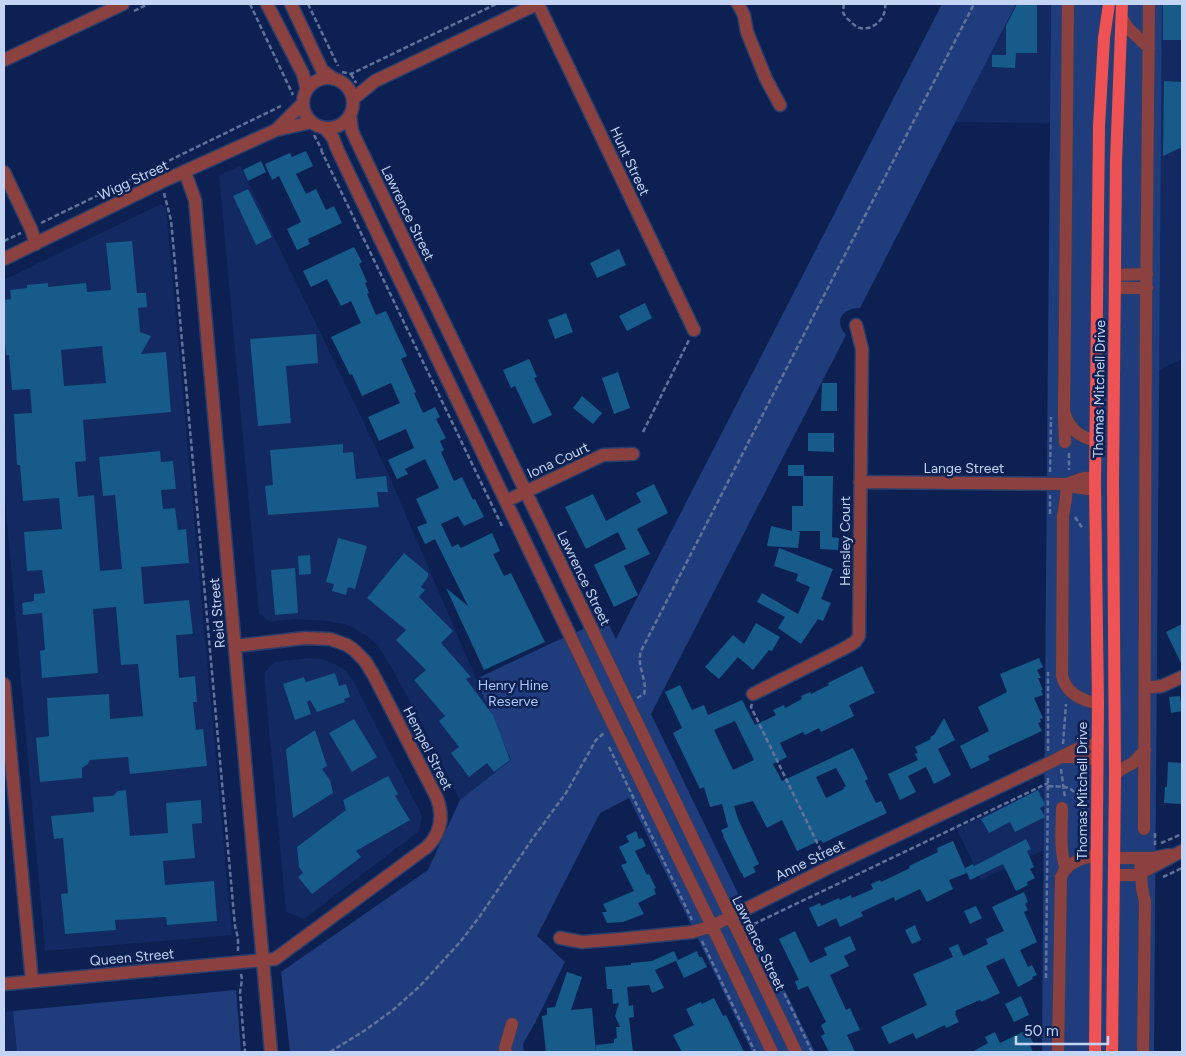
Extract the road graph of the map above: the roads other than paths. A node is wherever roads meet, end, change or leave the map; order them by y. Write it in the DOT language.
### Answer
graph roads {
  1 [pos="122,4"];
  2 [pos="267,4"];
  3 [pos="291,4"];
  4 [pos="538,4"];
  5 [pos="738,4"];
  6 [pos="1068,4"];
  7 [pos="1109,4"];
  8 [pos="1122,4"];
  9 [pos="1149,4"];
  10 [pos="1122,18"];
  11 [pos="1149,48"];
  12 [pos="4,60"];
  13 [pos="375,81"];
  14 [pos="339,82"];
  15 [pos="307,90"];
  16 [pos="353,99"];
  17 [pos="299,101"];
  18 [pos="780,105"];
  19 [pos="350,115"];
  20 [pos="312,122"];
  21 [pos="325,128"];
  22 [pos="276,130"];
  23 [pos="4,172"];
  24 [pos="185,172"];
  25 [pos="36,244"];
  26 [pos="4,259"];
  27 [pos="1147,274"];
  28 [pos="1098,282"];
  29 [pos="1115,282"];
  30 [pos="1147,288"];
  31 [pos="434,302"];
  32 [pos="415,312"];
  33 [pos="856,325"];
  34 [pos="694,330"];
  35 [pos="1064,411"];
  36 [pos="1113,427"];
  37 [pos="1096,440"];
  38 [pos="1064,442"];
  39 [pos="632,454"];
  40 [pos="860,482"];
  41 [pos="1067,484"];
  42 [pos="1095,484"];
  43 [pos="1113,484"];
  44 [pos="525,492"];
  45 [pos="506,501"];
  46 [pos="235,646"];
  47 [pos="1182,677"];
  48 [pos="4,684"];
  49 [pos="1145,688"];
  50 [pos="753,694"];
  51 [pos="1098,703"];
  52 [pos="1114,704"];
  53 [pos="5,715"];
  54 [pos="644,736"];
  55 [pos="1097,744"];
  56 [pos="624,746"];
  57 [pos="1144,750"];
  58 [pos="1115,752"];
  59 [pos="1061,757"];
  60 [pos="1097,759"];
  61 [pos="1115,774"];
  62 [pos="1062,808"];
  63 [pos="1144,829"];
  64 [pos="1180,852"];
  65 [pos="1097,856"];
  66 [pos="1114,858"];
  67 [pos="1140,858"];
  68 [pos="1066,869"];
  69 [pos="1141,873"];
  70 [pos="1114,875"];
  71 [pos="730,917"];
  72 [pos="712,926"];
  73 [pos="560,938"];
  74 [pos="262,960"];
  75 [pos="32,981"];
  76 [pos="4,984"];
  77 [pos="512,1024"];
  78 [pos="271,1052"];
  79 [pos="506,1052"];
  80 [pos="772,1052"];
  81 [pos="796,1052"];
  82 [pos="1058,1052"];
  83 [pos="1095,1052"];
  84 [pos="1112,1052"];
  85 [pos="1142,1052"];
  1 -- 12 [label="street"];
  2 -- 15 [label="street"];
  3 -- 14 [label="street"];
  4 -- 13 [label="street"];
  4 -- 34 [label="street, Hunt Street"];
  5 -- 18 [label="street"];
  6 -- 35 [label="street"];
  7 -- 28 [label="main road, Thomas Mitchell Drive"];
  8 -- 10 [label="main road, Thomas Mitchell Drive"];
  9 -- 11 [label="street"];
  10 -- 11 [label="street"];
  10 -- 29 [label="main road, Thomas Mitchell Drive"];
  11 -- 27 [label="street"];
  13 -- 14 [label="street"];
  13 -- 16 [label="street"];
  14 -- 15 [label="street"];
  14 -- 16 [label="street"];
  15 -- 17 [label="street"];
  16 -- 19 [label="street"];
  17 -- 20 [label="street"];
  17 -- 22 [label="street, Wigg Street"];
  19 -- 21 [label="street"];
  19 -- 31 [label="street, Lawrence Street"];
  20 -- 21 [label="street"];
  20 -- 22 [label="street, Wigg Street"];
  21 -- 32 [label="street"];
  22 -- 24 [label="street, Wigg Street"];
  23 -- 25 [label="street"];
  24 -- 25 [label="street, Wigg Street"];
  24 -- 46 [label="street, Reid Street"];
  25 -- 26 [label="street, Wigg Street"];
  27 -- 29 [label="street"];
  27 -- 30 [label="street"];
  28 -- 29 [label="main road"];
  28 -- 37 [label="main road, Thomas Mitchell Drive"];
  29 -- 30 [label="street"];
  29 -- 36 [label="main road, Thomas Mitchell Drive"];
  30 -- 49 [label="street"];
  31 -- 32 [label="street"];
  31 -- 44 [label="street, Lawrence Street"];
  32 -- 45 [label="street"];
  33 -- 40 [label="street, Hensley Court"];
  35 -- 37 [label="street, Thomas Mitchell Drive"];
  35 -- 38 [label="street"];
  36 -- 37 [label="main road"];
  36 -- 43 [label="main road, Thomas Mitchell Drive"];
  37 -- 42 [label="main road, Thomas Mitchell Drive"];
  39 -- 44 [label="street, Iona Court"];
  40 -- 41 [label="street, Lange Street"];
  40 -- 50 [label="street, Hensley Court"];
  41 -- 42 [label="street, Lange Street"];
  41 -- 51 [label="street"];
  42 -- 43 [label="main road"];
  42 -- 51 [label="main road, Thomas Mitchell Drive"];
  43 -- 52 [label="main road, Thomas Mitchell Drive"];
  44 -- 45 [label="street, Iona Court"];
  44 -- 54 [label="street, Lawrence Street"];
  45 -- 56 [label="street"];
  46 -- 74 [label="street, Reid Street"];
  46 -- 74 [label="street, Hempel Street"];
  47 -- 49 [label="street"];
  48 -- 53 [label="street"];
  49 -- 57 [label="street"];
  51 -- 52 [label="main road"];
  51 -- 55 [label="main road, Thomas Mitchell Drive"];
  52 -- 58 [label="main road, Thomas Mitchell Drive"];
  53 -- 75 [label="street"];
  54 -- 56 [label="street"];
  54 -- 71 [label="street, Lawrence Street"];
  55 -- 58 [label="main road"];
  55 -- 59 [label="street, Anne Street"];
  55 -- 60 [label="main road, Thomas Mitchell Drive"];
  56 -- 72 [label="street"];
  57 -- 61 [label="street"];
  57 -- 63 [label="street"];
  58 -- 60 [label="main road"];
  58 -- 61 [label="main road, Thomas Mitchell Drive"];
  59 -- 60 [label="street, Anne Street"];
  59 -- 71 [label="street, Anne Street"];
  60 -- 65 [label="main road, Thomas Mitchell Drive"];
  61 -- 66 [label="main road, Thomas Mitchell Drive"];
  62 -- 68 [label="street"];
  64 -- 67 [label="street"];
  64 -- 69 [label="street"];
  65 -- 66 [label="main road"];
  65 -- 68 [label="street"];
  65 -- 70 [label="main road"];
  65 -- 83 [label="main road, Thomas Mitchell Drive"];
  66 -- 67 [label="street"];
  66 -- 70 [label="main road, Thomas Mitchell Drive"];
  67 -- 69 [label="street"];
  68 -- 82 [label="street"];
  69 -- 70 [label="street"];
  69 -- 85 [label="street"];
  70 -- 84 [label="main road, Thomas Mitchell Drive"];
  71 -- 72 [label="street, Anne Street"];
  71 -- 81 [label="street, Lawrence Street"];
  72 -- 73 [label="street, Anne Street"];
  72 -- 80 [label="street"];
  74 -- 75 [label="street, Queen Street"];
  74 -- 78 [label="street, Reid Street"];
  75 -- 76 [label="street, Queen Street"];
  77 -- 79 [label="street"];
}
